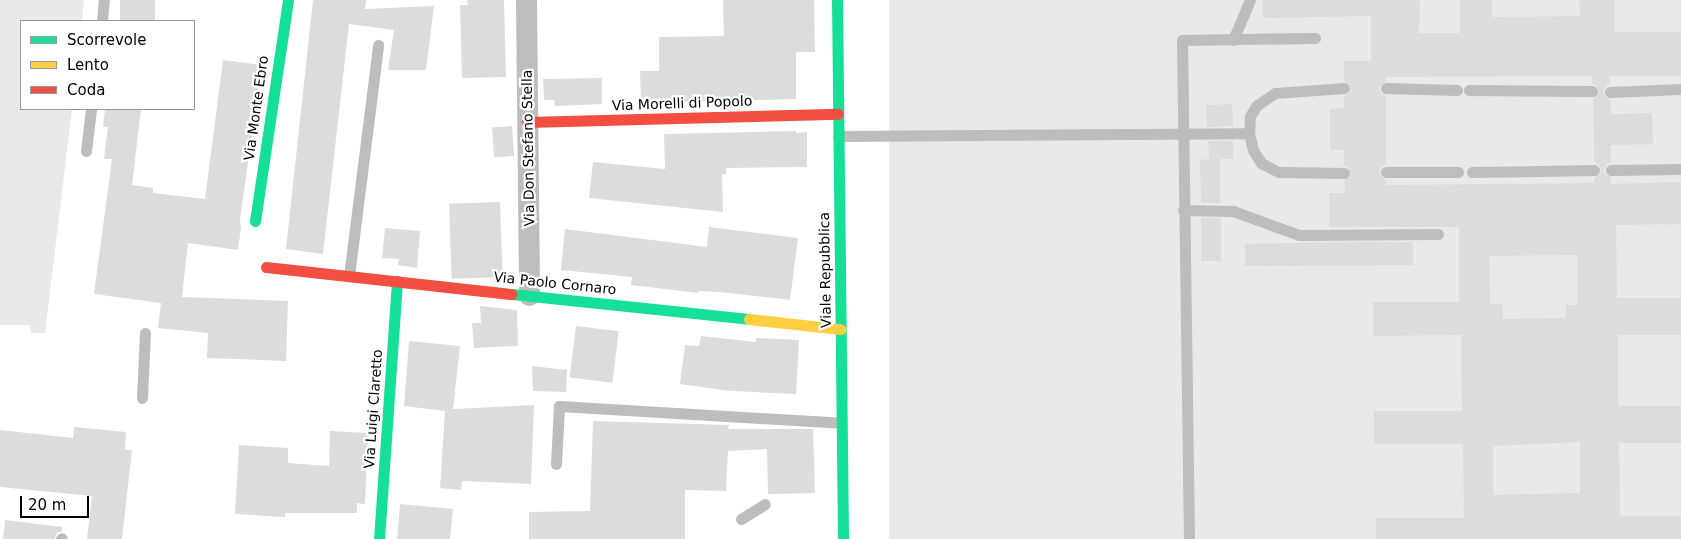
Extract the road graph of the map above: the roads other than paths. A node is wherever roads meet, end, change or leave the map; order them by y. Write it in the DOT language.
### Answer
graph roads {
  1 [pos="104,0"];
  2 [pos="288,0"];
  3 [pos="526,0"];
  4 [pos="837,0"];
  5 [pos="1250,0"];
  6 [pos="102,20"];
  7 [pos="1315,38"];
  8 [pos="1233,40"];
  9 [pos="378,45"];
  10 [pos="1344,88"];
  11 [pos="1386,88"];
  12 [pos="1681,89"];
  13 [pos="1457,90"];
  14 [pos="1469,90"];
  15 [pos="1592,91"];
  16 [pos="1610,92"];
  17 [pos="91,110"];
  18 [pos="838,114"];
  19 [pos="527,122"];
  20 [pos="1249,133"];
  21 [pos="1181,134"];
  22 [pos="838,136"];
  23 [pos="86,151"];
  24 [pos="1681,169"];
  25 [pos="1594,170"];
  26 [pos="1611,170"];
  27 [pos="1386,172"];
  28 [pos="1458,172"];
  29 [pos="1472,172"];
  30 [pos="1344,173"];
  31 [pos="1183,210"];
  32 [pos="255,221"];
  33 [pos="1438,234"];
  34 [pos="266,267"];
  35 [pos="349,276"];
  36 [pos="397,281"];
  37 [pos="529,295"];
  38 [pos="840,329"];
  39 [pos="145,334"];
  40 [pos="142,398"];
  41 [pos="841,423"];
  42 [pos="556,464"];
  43 [pos="765,504"];
  44 [pos="741,519"];
  45 [pos="379,539"];
  46 [pos="843,539"];
  47 [pos="1189,539"];
  1 -- 6 [label="lane"];
  2 -- 32 [label="street, Via Monte Ebro"];
  3 -- 19 [label="street, Via Don Stefano Stella"];
  4 -- 18 [label="street, Viale Repubblica"];
  5 -- 8 [label="lane"];
  7 -- 8 [label="lane"];
  8 -- 21 [label="lane"];
  9 -- 35 [label="lane"];
  10 -- 20 [label="lane"];
  11 -- 13 [label="lane"];
  12 -- 16 [label="lane"];
  14 -- 15 [label="lane"];
  17 -- 23 [label="lane"];
  18 -- 19 [label="street, Via Morelli di Popolo"];
  18 -- 22 [label="street, Viale Repubblica"];
  19 -- 37 [label="street, Via Don Stefano Stella"];
  20 -- 21 [label="lane"];
  20 -- 30 [label="lane"];
  21 -- 22 [label="lane"];
  21 -- 31 [label="lane"];
  22 -- 38 [label="street, Viale Repubblica"];
  24 -- 26 [label="lane"];
  25 -- 29 [label="lane"];
  27 -- 28 [label="lane"];
  31 -- 33 [label="lane"];
  31 -- 47 [label="lane"];
  34 -- 35 [label="street, Via Paolo Cornaro"];
  35 -- 36 [label="street, Via Paolo Cornaro"];
  36 -- 37 [label="street, Via Paolo Cornaro"];
  36 -- 45 [label="street, Via Luigi Claretto"];
  37 -- 38 [label="street, Via Paolo Cornaro"];
  38 -- 41 [label="street, Viale Repubblica"];
  39 -- 40 [label="lane"];
  41 -- 42 [label="lane"];
  41 -- 46 [label="street, Viale Repubblica"];
  43 -- 44 [label="lane"];
}
